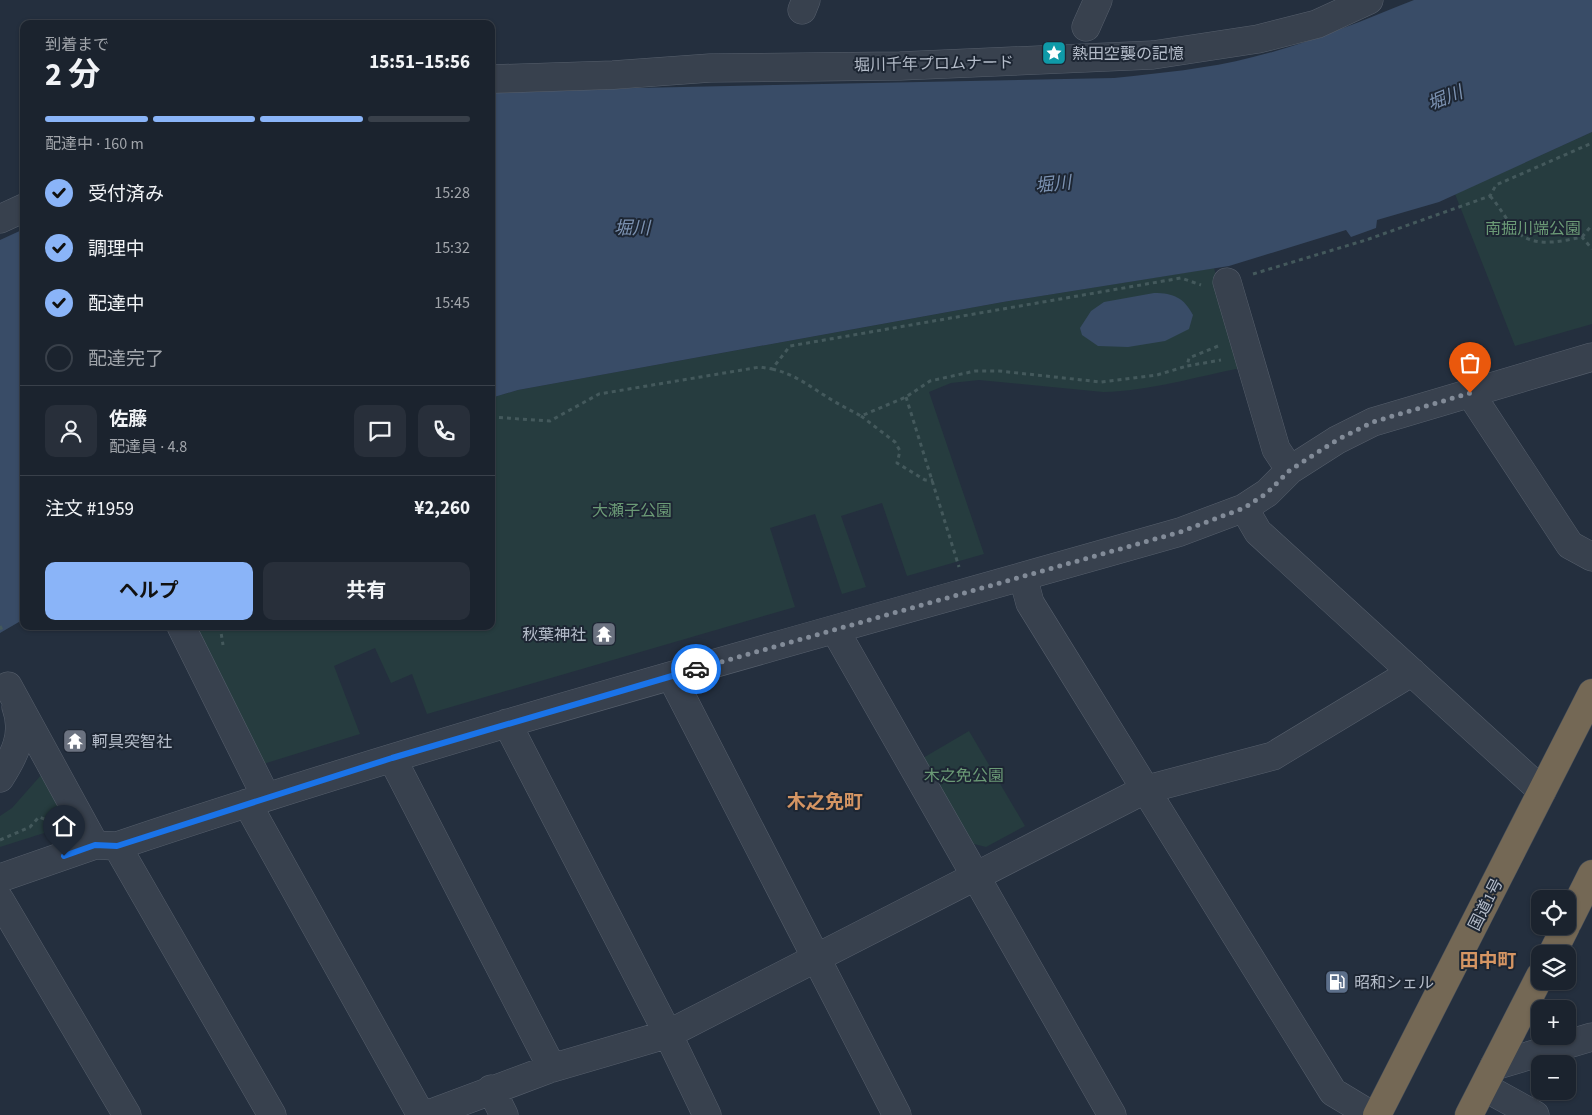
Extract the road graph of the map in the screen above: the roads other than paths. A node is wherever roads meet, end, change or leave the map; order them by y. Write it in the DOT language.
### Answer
graph roads {
  1 [pos="1098,0"];
  2 [pos="1369,0"];
  3 [pos="1086,27"];
  4 [pos="495,79"];
  5 [pos="20,210"];
  6 [pos="0,218"];
  7 [pos="1228,282"];
  8 [pos="1592,357"];
  9 [pos="1470,393"];
  10 [pos="1290,470"];
  11 [pos="1244,508"];
  12 [pos="1592,557"];
  13 [pos="1023,577"];
  14 [pos="183,630"];
  15 [pos="835,630"];
  16 [pos="1412,672"];
  17 [pos="671,676"];
  18 [pos="4,678"];
  19 [pos="1592,693"];
  20 [pos="507,723"];
  21 [pos="392,758"];
  22 [pos="0,778"];
  23 [pos="1144,790"];
  24 [pos="1542,791"];
  25 [pos="256,800"];
  26 [pos="106,846"];
  27 [pos="1592,874"];
  28 [pos="975,875"];
  29 [pos="0,878"];
  30 [pos="0,900"];
  31 [pos="1576,906"];
  32 [pos="817,960"];
  33 [pos="1533,990"];
  34 [pos="668,1034"];
  35 [pos="1592,1037"];
  36 [pos="552,1068"];
  37 [pos="1489,1077"];
  38 [pos="491,1090"];
  39 [pos="127,1115"];
  40 [pos="272,1115"];
  41 [pos="421,1115"];
  42 [pos="426,1115"];
  43 [pos="504,1115"];
  44 [pos="706,1115"];
  45 [pos="897,1115"];
  46 [pos="1112,1115"];
  47 [pos="1371,1115"];
  48 [pos="1377,1115"];
  49 [pos="1470,1115"];
  50 [pos="1534,1115"];
  1 -- 3 [label="street"];
  2 -- 4 [label="street, 堀川千年プロムナード"];
  5 -- 6 [label="street"];
  7 -- 10 [label="street"];
  8 -- 9 [label="street"];
  9 -- 10 [label="street"];
  9 -- 12 [label="street"];
  10 -- 11 [label="street"];
  11 -- 13 [label="street"];
  11 -- 16 [label="street"];
  13 -- 15 [label="street"];
  13 -- 23 [label="street"];
  14 -- 25 [label="street"];
  15 -- 17 [label="street"];
  15 -- 28 [label="street"];
  16 -- 23 [label="street"];
  16 -- 24 [label="street"];
  17 -- 20 [label="street"];
  17 -- 32 [label="street"];
  18 -- 22 [label="street"];
  18 -- 26 [label="street"];
  19 -- 24 [label="highway, 国道1号"];
  20 -- 21 [label="street"];
  20 -- 34 [label="street"];
  21 -- 25 [label="street"];
  21 -- 36 [label="street"];
  23 -- 28 [label="street"];
  23 -- 47 [label="street"];
  24 -- 48 [label="highway, 国道1号"];
  25 -- 26 [label="street"];
  25 -- 41 [label="street"];
  26 -- 29 [label="street"];
  26 -- 40 [label="street"];
  27 -- 31 [label="highway"];
  28 -- 32 [label="street"];
  28 -- 46 [label="street"];
  30 -- 39 [label="street"];
  32 -- 34 [label="street"];
  32 -- 45 [label="street"];
  33 -- 37 [label="highway"];
  34 -- 36 [label="street"];
  34 -- 44 [label="street"];
  35 -- 37 [label="street"];
  36 -- 38 [label="street"];
  37 -- 49 [label="highway"];
  37 -- 50 [label="street"];
  38 -- 42 [label="street"];
  38 -- 43 [label="street"];
}
